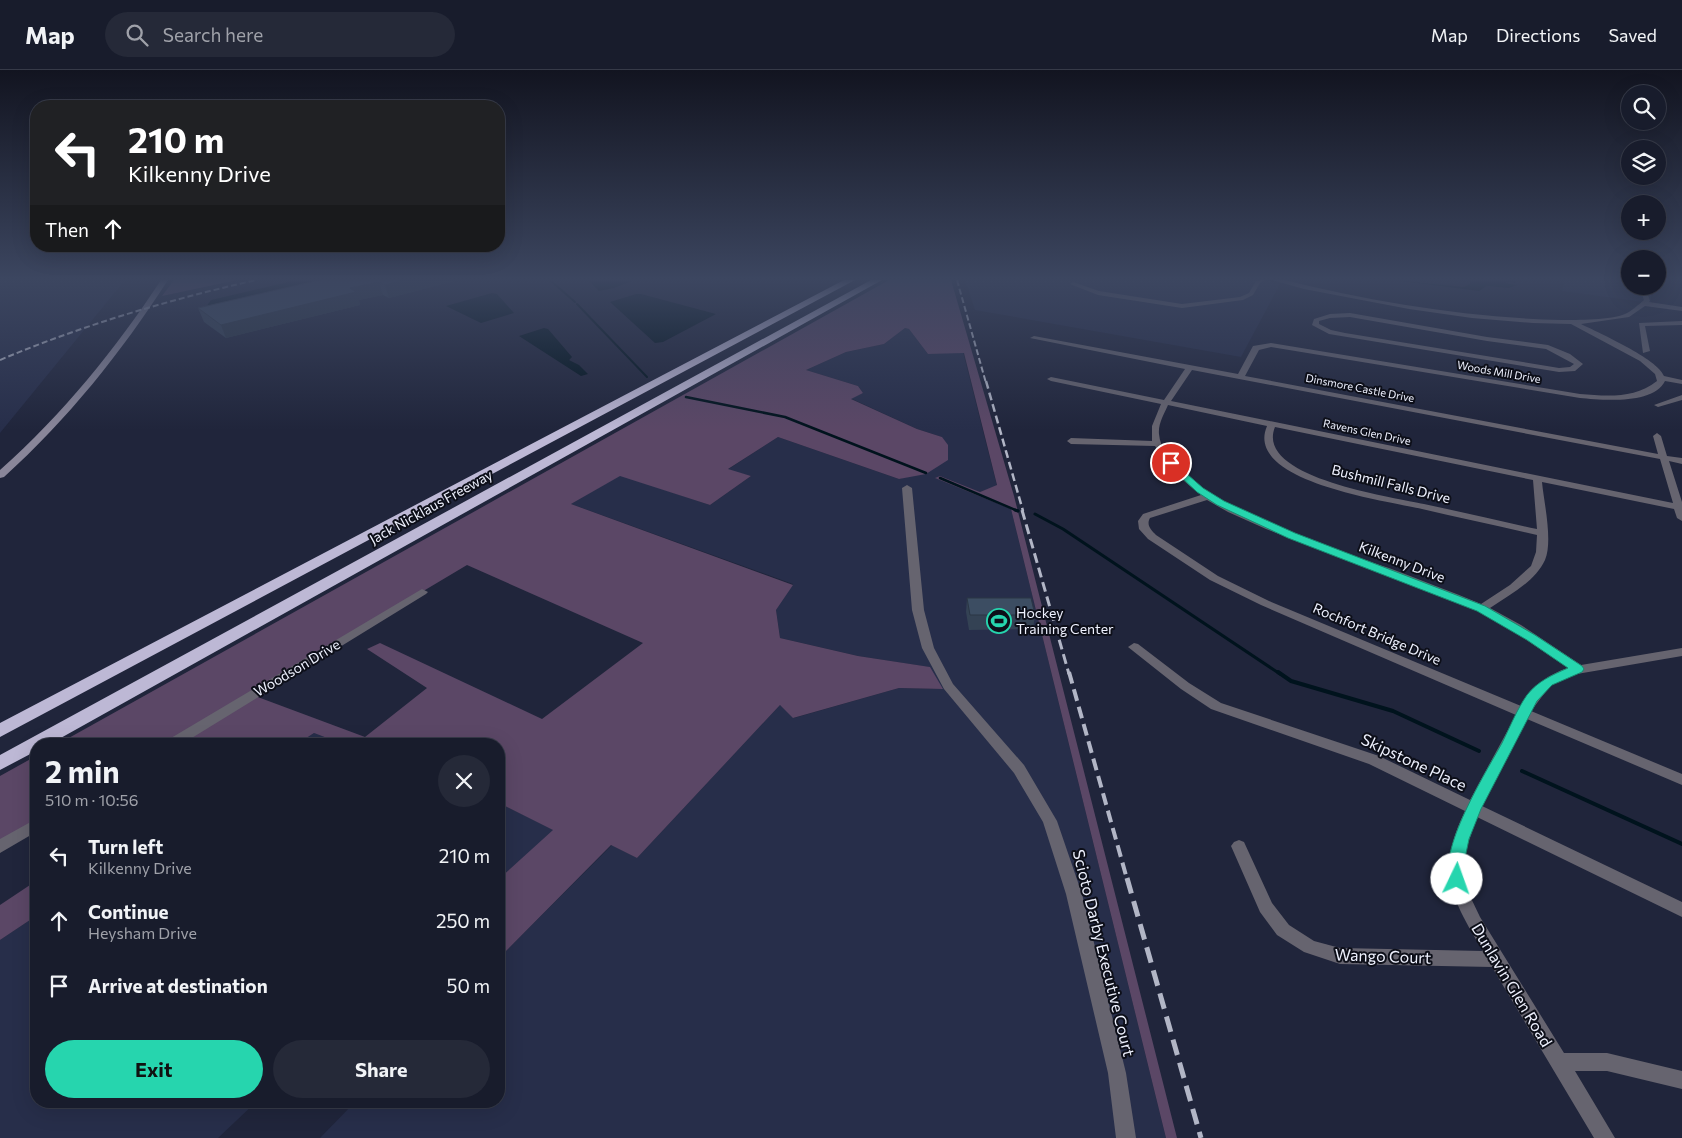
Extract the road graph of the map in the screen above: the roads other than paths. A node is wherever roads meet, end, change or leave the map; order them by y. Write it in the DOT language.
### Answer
graph roads {
  1 [pos="129,330"];
  2 [pos="758,330"];
  3 [pos="787,330"];
  4 [pos="1324,330"];
  5 [pos="1436,330"];
  6 [pos="1587,330"];
  7 [pos="1642,330"];
  8 [pos="1448,332"];
  9 [pos="1034,338"];
  10 [pos="1646,351"];
  11 [pos="1190,367"];
  12 [pos="1240,377"];
  13 [pos="1051,378"];
  14 [pos="1660,378"];
  15 [pos="1682,382"];
  16 [pos="1682,397"];
  17 [pos="1167,402"];
  18 [pos="1658,405"];
  19 [pos="1272,424"];
  20 [pos="1657,436"];
  21 [pos="1071,441"];
  22 [pos="1158,444"];
  23 [pos="1663,457"];
  24 [pos="1682,461"];
  25 [pos="0,475"];
  26 [pos="1536,478"];
  27 [pos="907,488"];
  28 [pos="1209,496"];
  29 [pos="1678,507"];
  30 [pos="1682,518"];
  31 [pos="1541,533"];
  32 [pos="422,592"];
  33 [pos="1481,608"];
  34 [pos="1134,647"];
  35 [pos="1682,652"];
  36 [pos="1578,669"];
  37 [pos="1524,713"];
  38 [pos="0,731"];
  39 [pos="45,738"];
  40 [pos="181,738"];
  41 [pos="30,746"];
  42 [pos="0,763"];
  43 [pos="1682,780"];
  44 [pos="1473,809"];
  45 [pos="30,829"];
  46 [pos="1239,846"];
  47 [pos="0,847"];
  48 [pos="1682,910"];
  49 [pos="1495,958"];
  50 [pos="1559,1062"];
  51 [pos="1682,1080"];
  52 [pos="1126,1138"];
  53 [pos="1605,1138"];
  1 -- 25 [label="main road"];
  2 -- 38 [label="highway, Jack Nicklaus Freeway"];
  3 -- 39 [label="highway, Jack Nicklaus Freeway"];
  4 -- 8 [label="street"];
  5 -- 8 [label="street"];
  6 -- 14 [label="street"];
  7 -- 10 [label="street"];
  9 -- 11 [label="street, Dinsmore Castle Drive"];
  11 -- 12 [label="street, Dinsmore Castle Drive"];
  11 -- 17 [label="street"];
  12 -- 14 [label="street, Woods Mill Drive"];
  12 -- 23 [label="street, Dinsmore Castle Drive"];
  13 -- 17 [label="street, Ravens Glen Drive"];
  14 -- 15 [label="street"];
  16 -- 18 [label="street"];
  17 -- 19 [label="street, Ravens Glen Drive"];
  17 -- 22 [label="street"];
  19 -- 26 [label="street, Ravens Glen Drive"];
  19 -- 31 [label="street, Bushmill Falls Drive"];
  20 -- 23 [label="street"];
  21 -- 22 [label="street"];
  22 -- 28 [label="street, Kilkenny Drive"];
  23 -- 24 [label="street, Dinsmore Castle Drive"];
  23 -- 29 [label="street"];
  26 -- 29 [label="street, Ravens Glen Drive"];
  26 -- 31 [label="street"];
  27 -- 52 [label="street, Scioto Darby Executive Court"];
  28 -- 33 [label="street, Kilkenny Drive"];
  28 -- 37 [label="street, Rochfort Bridge Drive"];
  29 -- 30 [label="street"];
  31 -- 33 [label="street"];
  32 -- 40 [label="street, Woodson Drive"];
  33 -- 36 [label="street, Kilkenny Drive"];
  34 -- 44 [label="street, Skipstone Place"];
  35 -- 36 [label="street, Dunlavin Glen Road"];
  36 -- 37 [label="street, Dunlavin Glen Road"];
  37 -- 43 [label="street, Rochfort Bridge Drive"];
  37 -- 44 [label="street, Dunlavin Glen Road"];
  41 -- 42 [label="highway, Jack Nicklaus Freeway"];
  44 -- 48 [label="street, Skipstone Place"];
  44 -- 49 [label="street, Dunlavin Glen Road"];
  45 -- 47 [label="street"];
  46 -- 49 [label="street, Wango Court"];
  49 -- 50 [label="street, Dunlavin Glen Road"];
  50 -- 51 [label="street"];
  50 -- 53 [label="street, Dunlavin Glen Road"];
}
